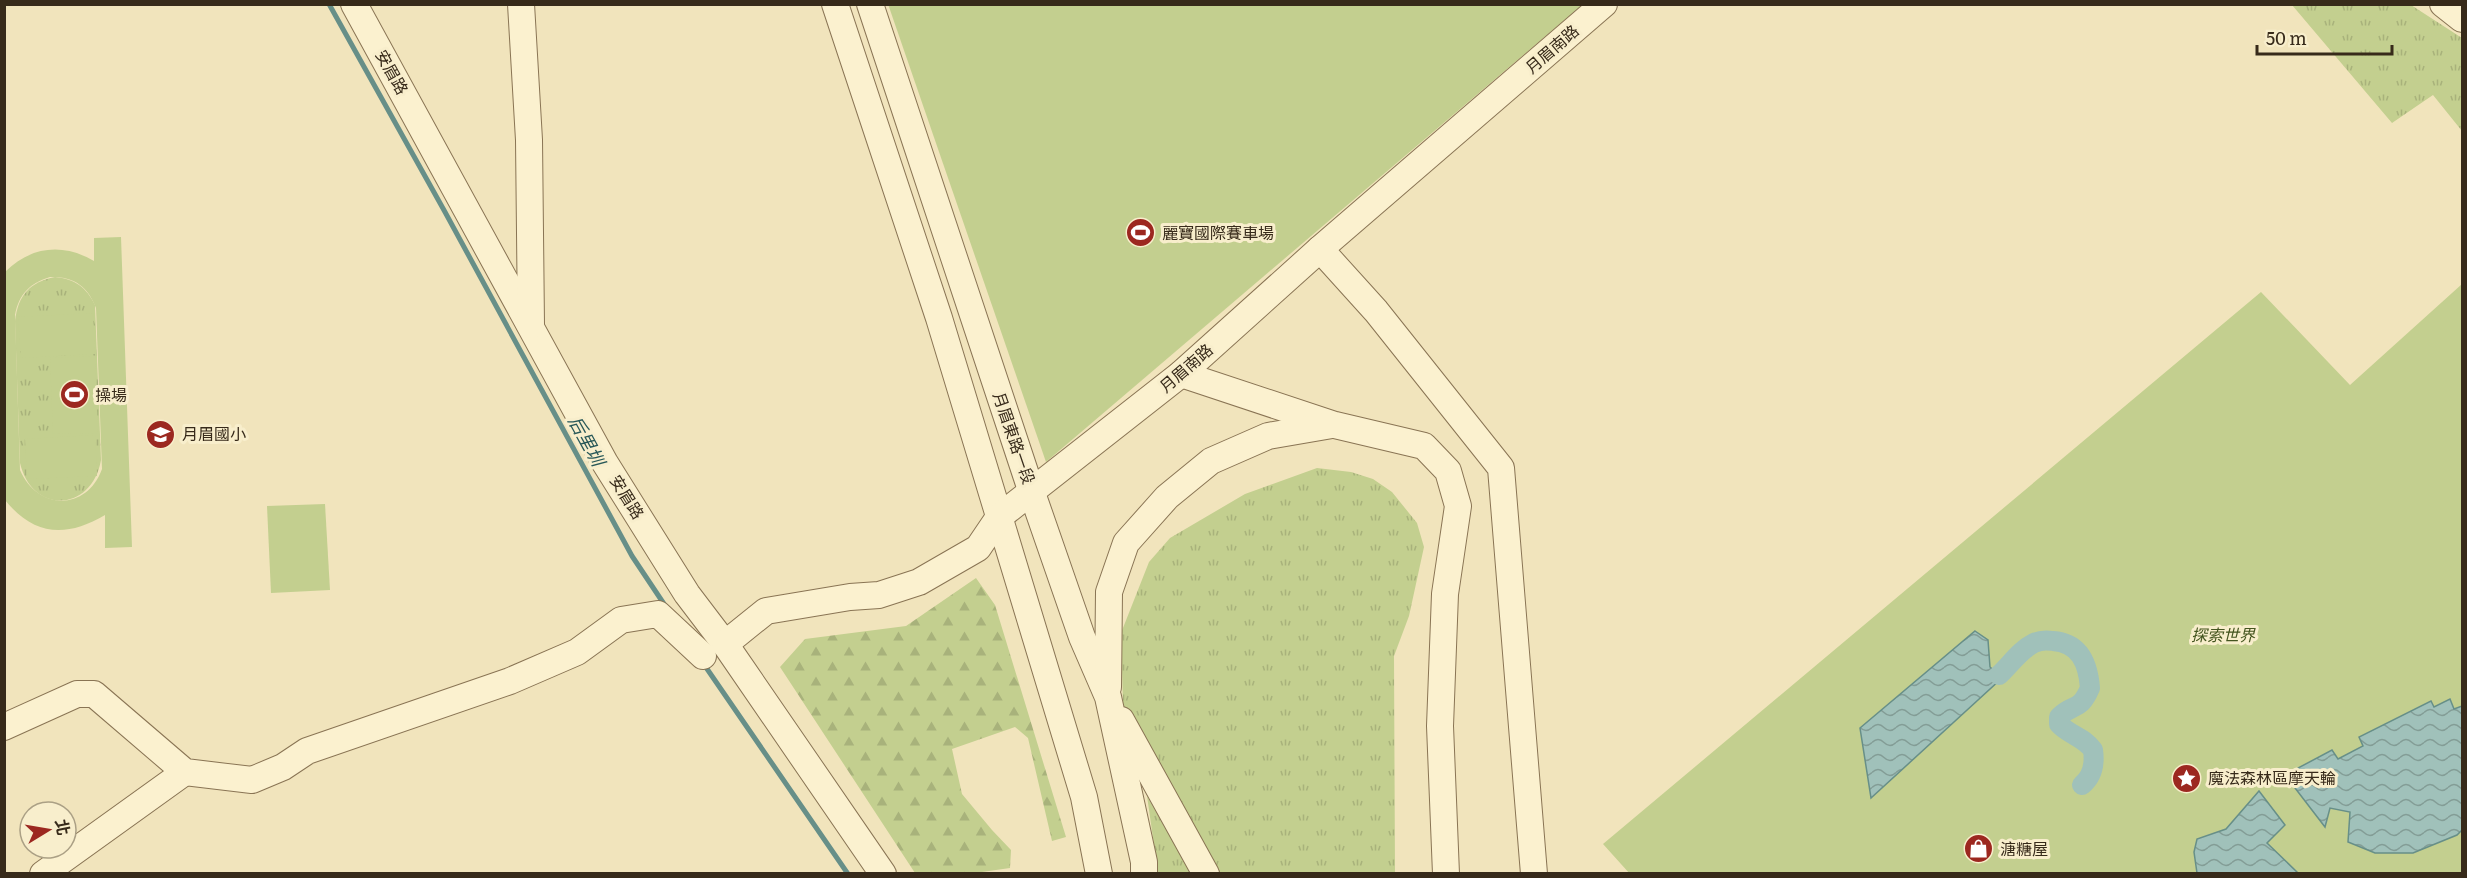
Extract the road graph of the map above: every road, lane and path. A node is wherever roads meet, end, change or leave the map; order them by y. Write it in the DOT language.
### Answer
graph roads {
  1 [pos="354,4"];
  2 [pos="521,4"];
  3 [pos="835,4"];
  4 [pos="870,4"];
  5 [pos="1604,4"];
  6 [pos="2443,4"];
  7 [pos="2463,19"];
  8 [pos="1320,249"];
  9 [pos="531,329"];
  10 [pos="1181,374"];
  11 [pos="1335,424"];
  12 [pos="1031,490"];
  13 [pos="999,516"];
  14 [pos="714,650"];
  15 [pos="1108,697"];
  16 [pos="4,727"];
  17 [pos="185,772"];
  18 [pos="43,873"];
  19 [pos="883,873"];
  20 [pos="1099,873"];
  21 [pos="1144,873"];
  22 [pos="1206,873"];
  23 [pos="1446,873"];
  24 [pos="1534,873"];
  1 -- 9 [label="street, 安眉路"];
  2 -- 9 [label="street"];
  3 -- 13 [label="street"];
  4 -- 12 [label="street, 月眉東路一段"];
  5 -- 8 [label="street, 月眉南路"];
  6 -- 7 [label="street"];
  8 -- 10 [label="street, 月眉南路"];
  8 -- 24 [label="street"];
  9 -- 14 [label="street, 安眉路"];
  10 -- 11 [label="street"];
  10 -- 12 [label="street, 月眉南路"];
  11 -- 15 [label="street"];
  11 -- 23 [label="street"];
  12 -- 13 [label="street, 月眉南路"];
  12 -- 15 [label="street, 月眉東路一段"];
  13 -- 14 [label="street, 月眉南路"];
  13 -- 20 [label="street"];
  14 -- 17 [label="street"];
  14 -- 19 [label="street, 安眉路"];
  15 -- 21 [label="street, 月眉東路一段"];
  15 -- 22 [label="street"];
  16 -- 17 [label="street"];
  17 -- 18 [label="street"];
}
